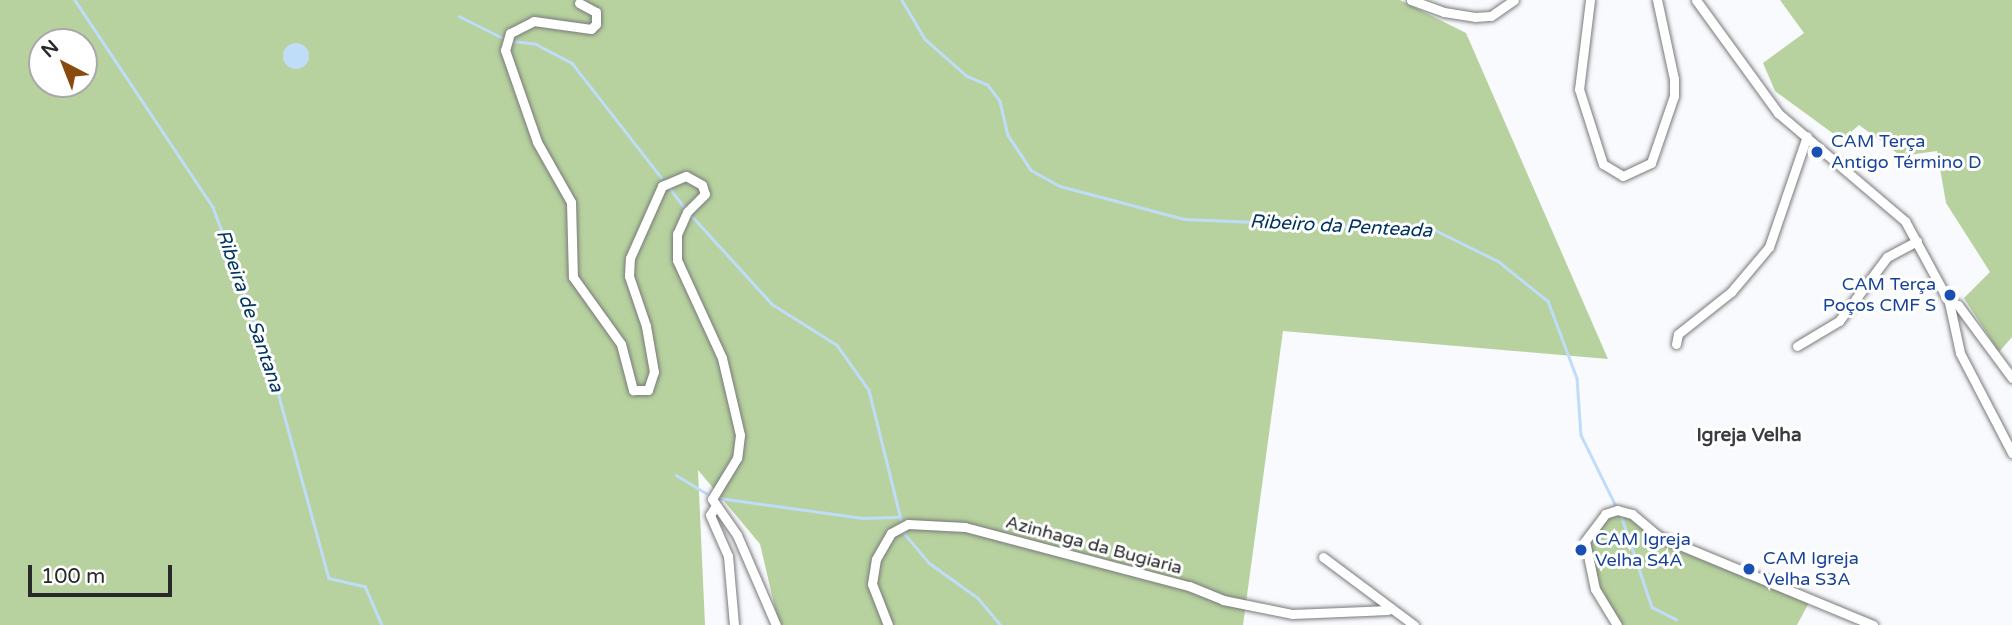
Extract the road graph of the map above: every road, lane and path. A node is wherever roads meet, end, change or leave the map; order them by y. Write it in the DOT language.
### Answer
graph roads {
  1 [pos="1411,0"];
  2 [pos="1514,0"];
  3 [pos="1590,0"];
  4 [pos="1657,0"];
  5 [pos="1696,0"];
  6 [pos="579,3"];
  7 [pos="1807,136"];
  8 [pos="1917,241"];
  9 [pos="1949,302"];
  10 [pos="1676,344"];
  11 [pos="1797,346"];
  12 [pos="2012,378"];
  13 [pos="2012,453"];
  14 [pos="715,507"];
  15 [pos="1323,557"];
  16 [pos="1388,610"];
  17 [pos="734,625"];
  18 [pos="776,625"];
  19 [pos="888,625"];
  20 [pos="1414,625"];
  21 [pos="1617,625"];
  22 [pos="1873,625"];
  1 -- 2 [label="street"];
  3 -- 4 [label="street"];
  5 -- 7 [label="street"];
  6 -- 14 [label="street"];
  7 -- 8 [label="street"];
  7 -- 10 [label="street"];
  8 -- 9 [label="street"];
  8 -- 11 [label="street"];
  9 -- 12 [label="street"];
  9 -- 13 [label="street"];
  14 -- 17 [label="street"];
  14 -- 18 [label="street"];
  15 -- 16 [label="street"];
  16 -- 19 [label="street, Azinhaga da Bugiaria"];
  16 -- 20 [label="street"];
  21 -- 22 [label="street"];
}
